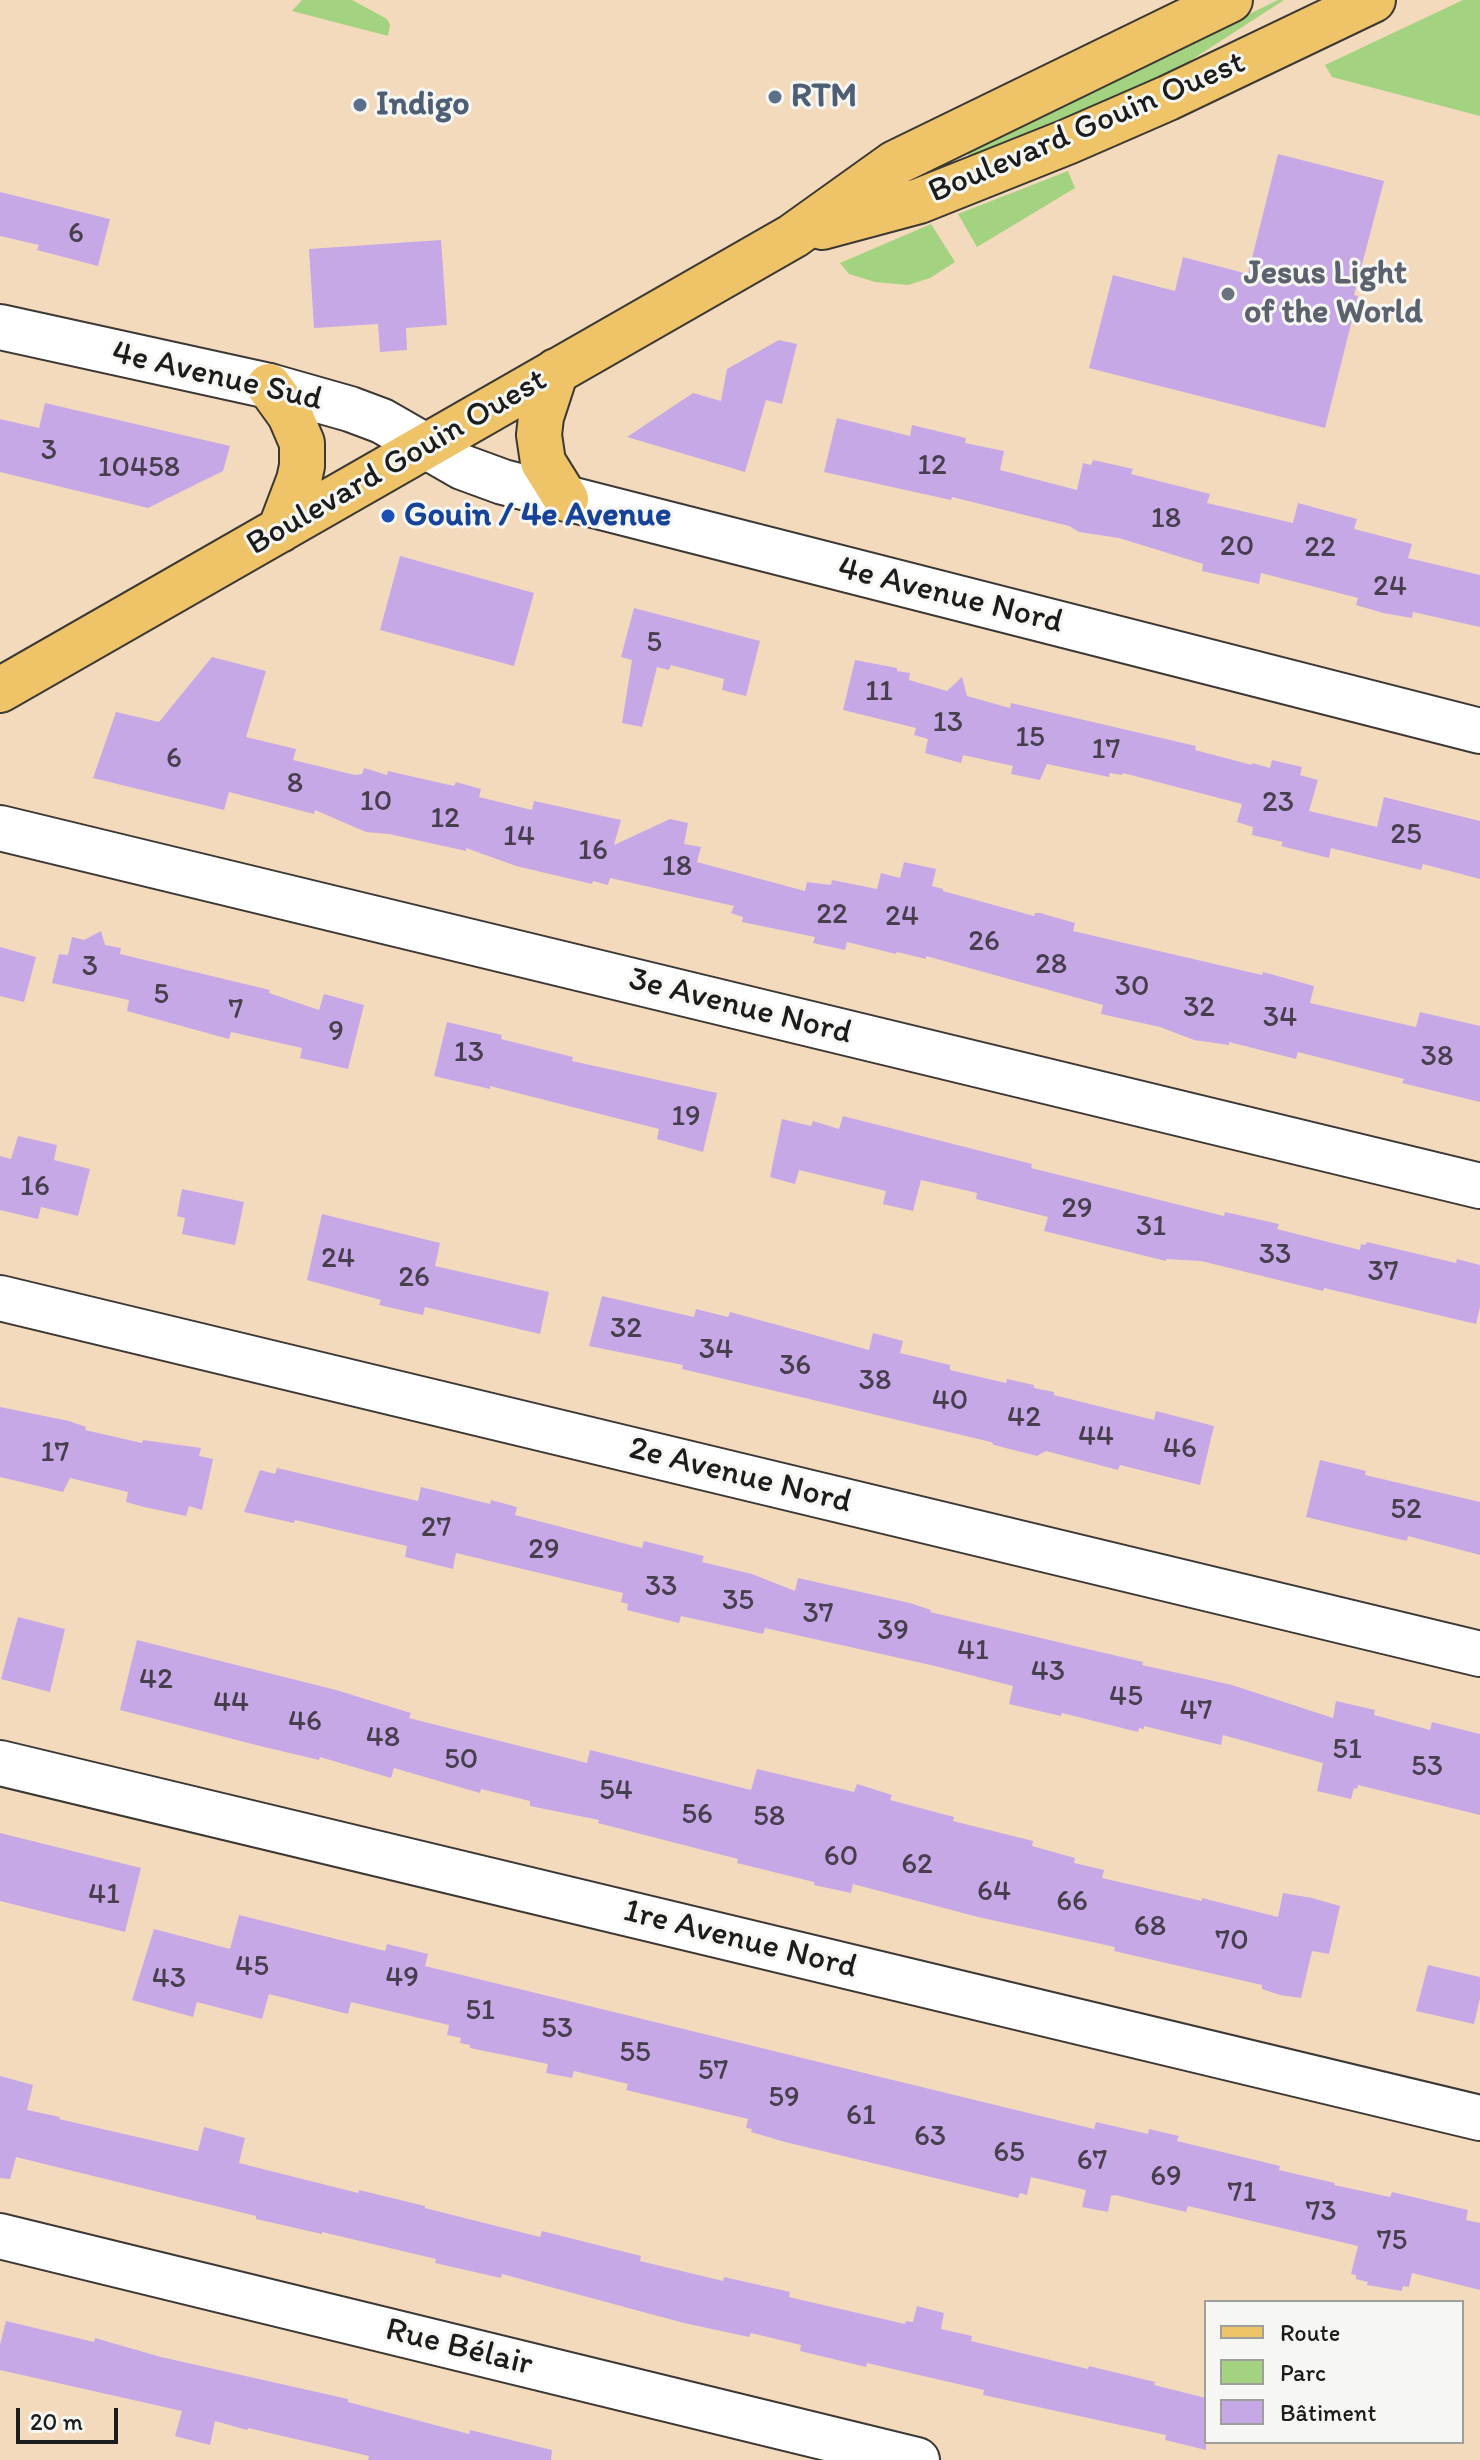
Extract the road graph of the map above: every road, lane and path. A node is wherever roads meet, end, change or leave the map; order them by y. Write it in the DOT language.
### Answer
graph roads {
  1 [pos="1230,0"];
  2 [pos="1373,0"];
  3 [pos="793,236"];
  4 [pos="0,327"];
  5 [pos="556,371"];
  6 [pos="269,386"];
  7 [pos="426,446"];
  8 [pos="566,499"];
  9 [pos="280,530"];
  10 [pos="0,690"];
  11 [pos="1480,731"];
  12 [pos="0,828"];
  13 [pos="1480,1186"];
  14 [pos="0,1298"];
  15 [pos="1480,1654"];
  16 [pos="0,1763"];
  17 [pos="1480,2118"];
  18 [pos="0,2236"];
  19 [pos="917,2460"];
  1 -- 3 [label="main road, Boulevard Gouin Ouest"];
  2 -- 3 [label="main road, Boulevard Gouin Ouest"];
  3 -- 5 [label="main road, Boulevard Gouin Ouest"];
  4 -- 6 [label="street, 4e Avenue Sud"];
  5 -- 7 [label="main road, Boulevard Gouin Ouest"];
  5 -- 8 [label="main road"];
  6 -- 7 [label="street, 4e Avenue Sud"];
  6 -- 9 [label="main road"];
  7 -- 8 [label="street, 4e Avenue Nord"];
  7 -- 9 [label="main road, Boulevard Gouin Ouest"];
  8 -- 11 [label="street, 4e Avenue Nord"];
  9 -- 10 [label="main road, Boulevard Gouin Ouest"];
  12 -- 13 [label="street, 3e Avenue Nord"];
  14 -- 15 [label="street, 2e Avenue Nord"];
  16 -- 17 [label="street, 1re Avenue Nord"];
  18 -- 19 [label="street, Rue Bélair"];
}
